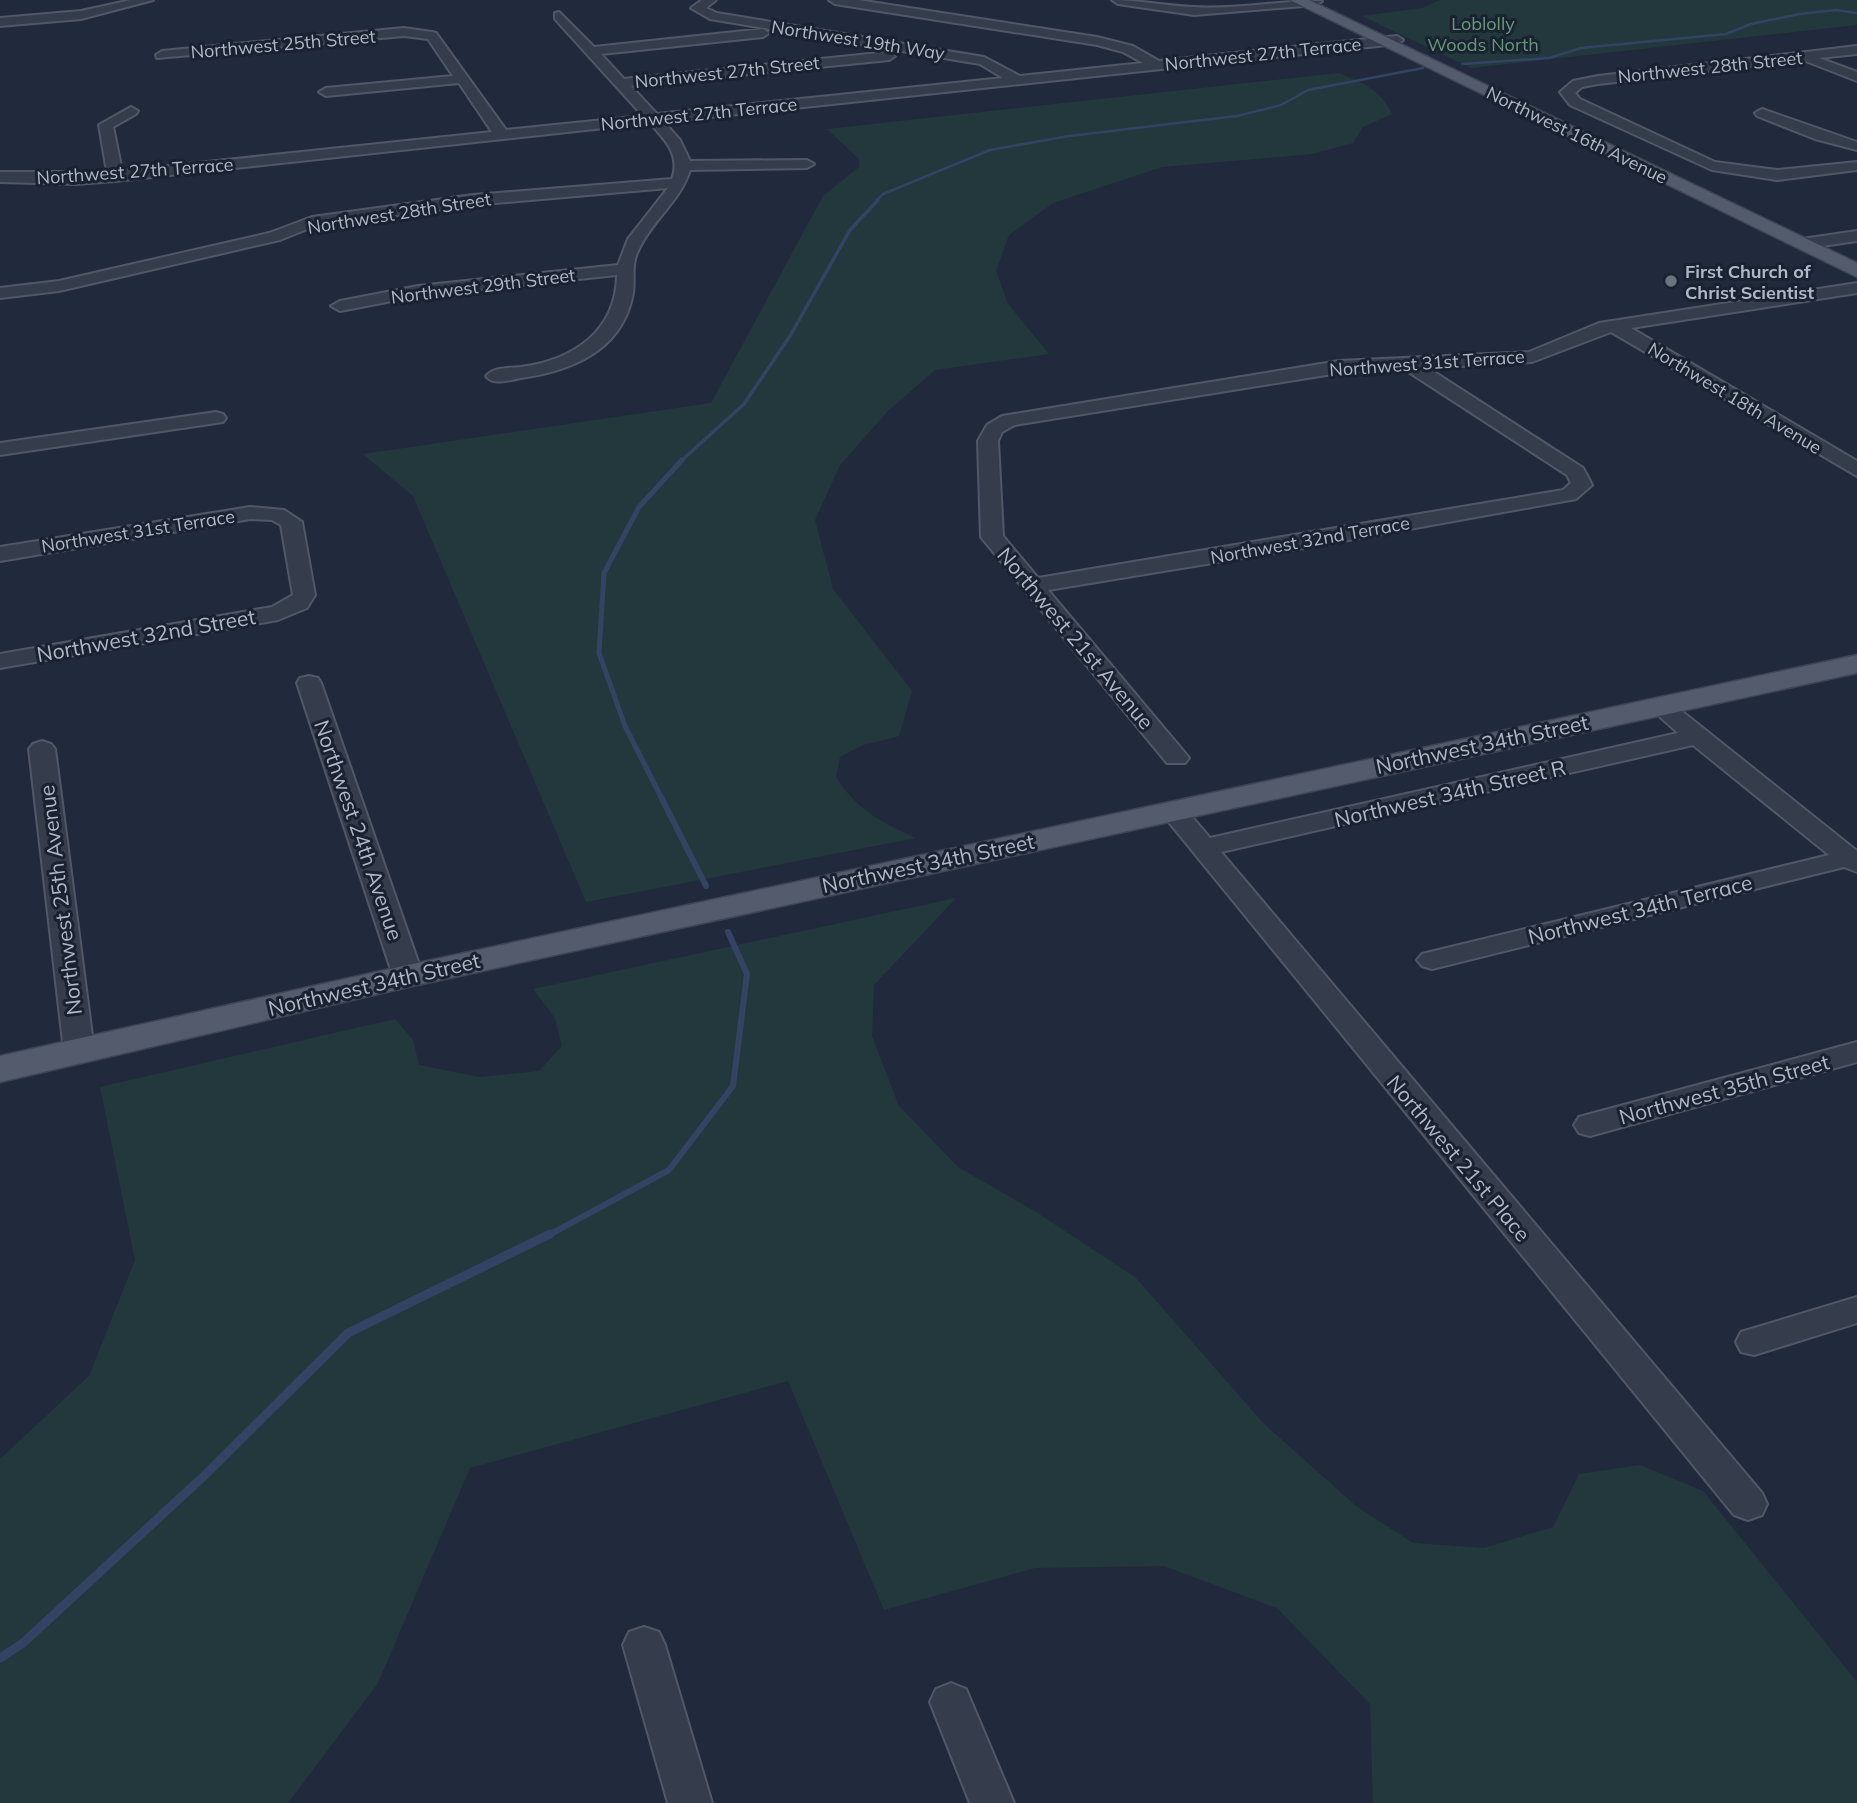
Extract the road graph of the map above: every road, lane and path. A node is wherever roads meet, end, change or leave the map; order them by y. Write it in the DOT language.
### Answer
graph roads {
  1 [pos="147,0"];
  2 [pos="710,0"];
  3 [pos="835,0"];
  4 [pos="1118,0"];
  5 [pos="1307,1"];
  6 [pos="559,16"];
  7 [pos="0,22"];
  8 [pos="789,28"];
  9 [pos="1390,41"];
  10 [pos="916,50"];
  11 [pos="1857,50"];
  12 [pos="591,51"];
  13 [pos="162,55"];
  14 [pos="1803,57"];
  15 [pos="1156,65"];
  16 [pos="1857,77"];
  17 [pos="462,79"];
  18 [pos="1017,80"];
  19 [pos="621,83"];
  20 [pos="326,92"];
  21 [pos="131,111"];
  22 [pos="1762,113"];
  23 [pos="654,119"];
  24 [pos="1631,129"];
  25 [pos="502,135"];
  26 [pos="1646,136"];
  27 [pos="1593,138"];
  28 [pos="1857,146"];
  29 [pos="807,163"];
  30 [pos="685,166"];
  31 [pos="1857,166"];
  32 [pos="115,176"];
  33 [pos="0,177"];
  34 [pos="680,183"];
  35 [pos="1857,236"];
  36 [pos="1811,243"];
  37 [pos="1857,260"];
  38 [pos="626,269"];
  39 [pos="1857,271"];
  40 [pos="1857,288"];
  41 [pos="0,293"];
  42 [pos="340,306"];
  43 [pos="1614,326"];
  44 [pos="1409,364"];
  45 [pos="495,376"];
  46 [pos="216,418"];
  47 [pos="994,429"];
  48 [pos="0,449"];
  49 [pos="1857,470"];
  50 [pos="0,554"];
  51 [pos="1034,585"];
  52 [pos="292,608"];
  53 [pos="0,661"];
  54 [pos="1857,664"];
  55 [pos="309,683"];
  56 [pos="1660,706"];
  57 [pos="1698,736"];
  58 [pos="42,749"];
  59 [pos="1176,758"];
  60 [pos="1172,810"];
  61 [pos="1202,848"];
  62 [pos="1853,861"];
  63 [pos="1432,960"];
  64 [pos="408,976"];
  65 [pos="79,1051"];
  66 [pos="1857,1052"];
  67 [pos="0,1069"];
  68 [pos="1590,1125"];
  69 [pos="1857,1310"];
  70 [pos="1754,1342"];
  71 [pos="1748,1504"];
  72 [pos="644,1645"];
  73 [pos="951,1702"];
  74 [pos="690,1803"];
  75 [pos="992,1803"];
  1 -- 7 [label="street"];
  2 -- 8 [label="street, Northwest 19th Way"];
  3 -- 15 [label="street"];
  4 -- 5 [label="street"];
  5 -- 9 [label="main road, Northwest 16th Avenue"];
  6 -- 12 [label="street"];
  8 -- 10 [label="street, Northwest 19th Way"];
  8 -- 12 [label="street"];
  9 -- 15 [label="street, Northwest 27th Terrace"];
  9 -- 27 [label="main road, Northwest 16th Avenue"];
  10 -- 18 [label="street, Northwest 19th Way"];
  10 -- 19 [label="street, Northwest 27th Street"];
  11 -- 14 [label="street, Northwest 28th Street"];
  12 -- 19 [label="street"];
  13 -- 17 [label="street, Northwest 25th Street"];
  14 -- 16 [label="street"];
  14 -- 24 [label="street, Northwest 28th Street"];
  15 -- 18 [label="street, Northwest 27th Terrace"];
  17 -- 20 [label="street"];
  17 -- 25 [label="street"];
  18 -- 23 [label="street, Northwest 27th Terrace"];
  19 -- 23 [label="street"];
  21 -- 32 [label="street"];
  22 -- 28 [label="street"];
  23 -- 25 [label="street, Northwest 27th Terrace"];
  23 -- 30 [label="street"];
  24 -- 26 [label="street"];
  24 -- 27 [label="street"];
  25 -- 32 [label="street, Northwest 27th Terrace"];
  26 -- 27 [label="street"];
  26 -- 31 [label="street"];
  27 -- 36 [label="main road, Northwest 16th Avenue"];
  29 -- 30 [label="street"];
  30 -- 34 [label="street"];
  32 -- 33 [label="street, Northwest 27th Terrace"];
  34 -- 38 [label="street"];
  34 -- 41 [label="street, Northwest 28th Street"];
  35 -- 36 [label="street"];
  36 -- 37 [label="main road, Northwest 16th Avenue"];
  36 -- 39 [label="main road, Northwest 16th Avenue"];
  38 -- 42 [label="street, Northwest 29th Street"];
  38 -- 45 [label="street"];
  40 -- 43 [label="street, Northwest 31st Terrace"];
  43 -- 44 [label="street, Northwest 31st Terrace"];
  43 -- 49 [label="street, Northwest 18th Avenue"];
  44 -- 47 [label="street, Northwest 31st Terrace"];
  44 -- 51 [label="street, Northwest 32nd Terrace"];
  46 -- 48 [label="street"];
  47 -- 51 [label="street, Northwest 21st Avenue"];
  50 -- 52 [label="street, Northwest 31st Terrace"];
  51 -- 59 [label="street, Northwest 21st Avenue"];
  52 -- 53 [label="street, Northwest 32nd Street"];
  54 -- 56 [label="main road, Northwest 34th Street"];
  55 -- 64 [label="street, Northwest 24th Avenue"];
  56 -- 57 [label="street"];
  56 -- 60 [label="main road, Northwest 34th Street"];
  57 -- 61 [label="street, Northwest 34th Street R"];
  57 -- 62 [label="street"];
  58 -- 65 [label="street, Northwest 25th Avenue"];
  60 -- 61 [label="street, Northwest 21st Place"];
  60 -- 64 [label="main road, Northwest 34th Street"];
  61 -- 71 [label="street, Northwest 21st Place"];
  62 -- 63 [label="street, Northwest 34th Terrace"];
  64 -- 65 [label="main road, Northwest 34th Street"];
  65 -- 67 [label="main road, Northwest 34th Street"];
  66 -- 68 [label="street, Northwest 35th Street"];
  69 -- 70 [label="street"];
  72 -- 74 [label="street"];
  73 -- 75 [label="street"];
}
